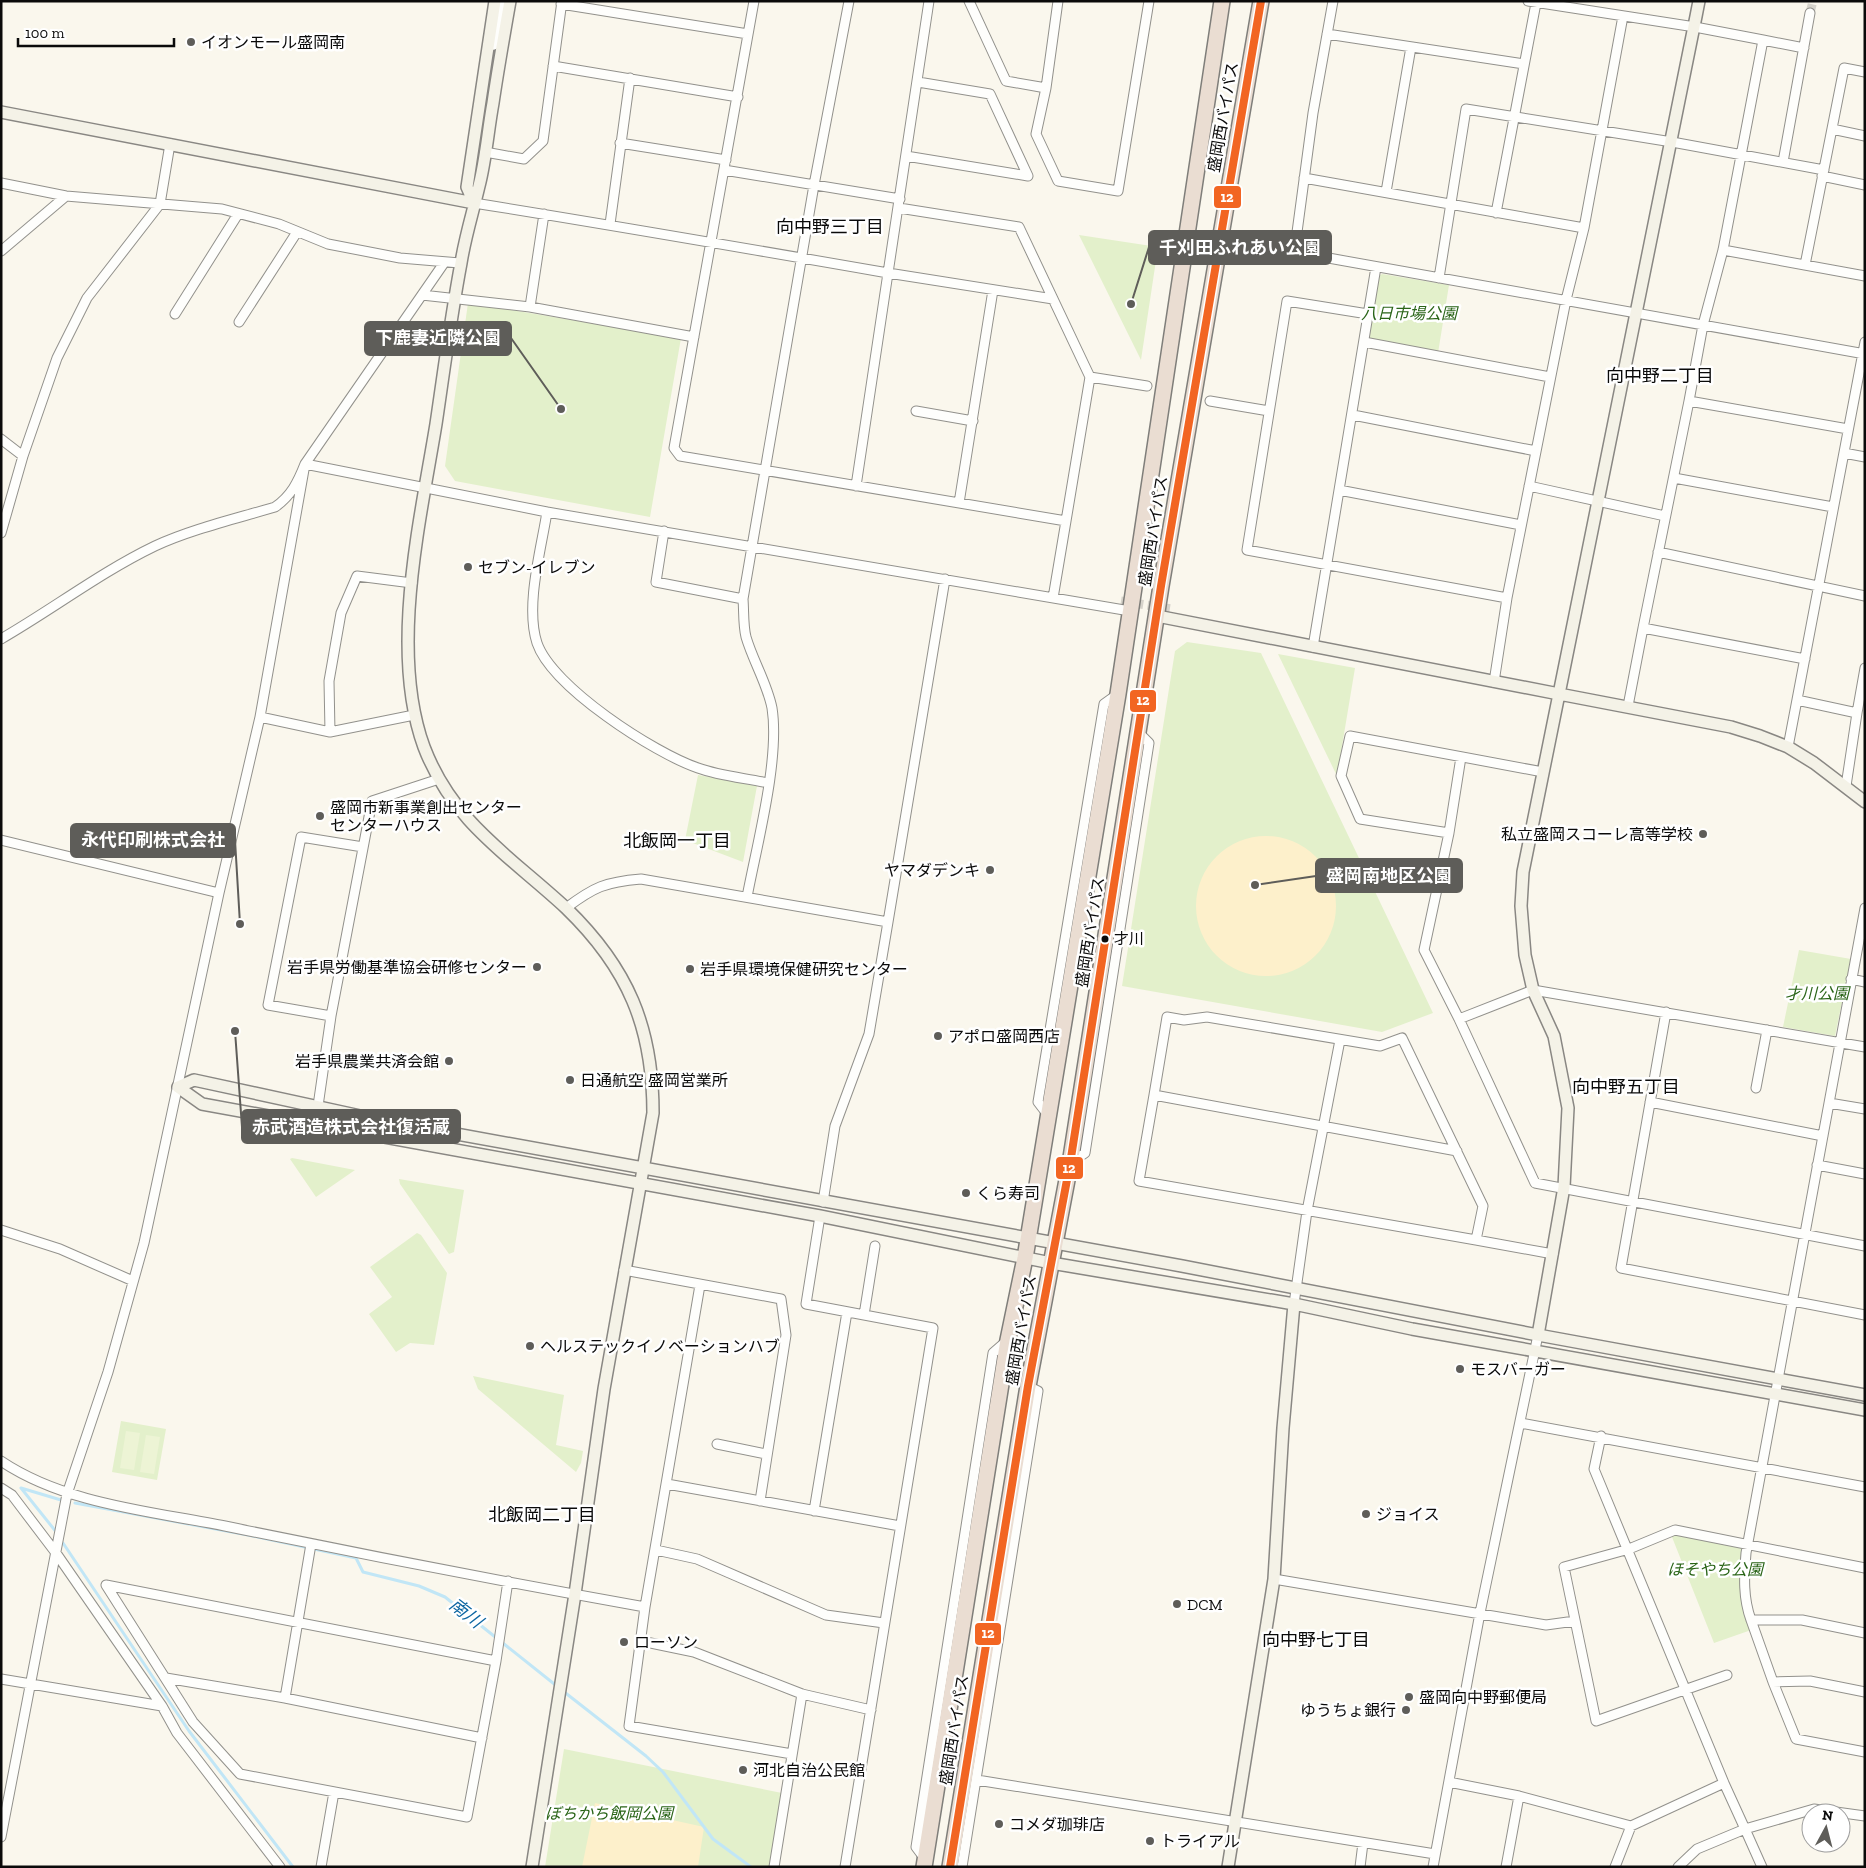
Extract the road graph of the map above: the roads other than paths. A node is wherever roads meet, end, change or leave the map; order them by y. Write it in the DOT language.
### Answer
graph roads {
  1 [pos="495,1"];
  2 [pos="501,1"];
  3 [pos="510,1"];
  4 [pos="754,1"];
  5 [pos="849,1"];
  6 [pos="929,1"];
  7 [pos="969,1"];
  8 [pos="1058,1"];
  9 [pos="1149,1"];
  10 [pos="1222,1"];
  11 [pos="1261,1"];
  12 [pos="1333,1"];
  13 [pos="1700,1"];
  14 [pos="1532,2"];
  15 [pos="562,3"];
  16 [pos="1810,13"];
  17 [pos="1623,16"];
  18 [pos="1694,26"];
  19 [pos="748,34"];
  20 [pos="1327,34"];
  21 [pos="1763,40"];
  22 [pos="488,46"];
  23 [pos="1411,47"];
  24 [pos="1804,48"];
  25 [pos="1524,64"];
  26 [pos="553,66"];
  27 [pos="1865,72"];
  28 [pos="630,78"];
  29 [pos="918,82"];
  30 [pos="1046,88"];
  31 [pos="738,98"];
  32 [pos="1,112"];
  33 [pos="1515,117"];
  34 [pos="1832,129"];
  35 [pos="1602,131"];
  36 [pos="1865,136"];
  37 [pos="1672,142"];
  38 [pos="620,143"];
  39 [pos="170,144"];
  40 [pos="485,152"];
  41 [pos="1742,154"];
  42 [pos="906,156"];
  43 [pos="726,160"];
  44 [pos="1783,162"];
  45 [pos="724,170"];
  46 [pos="1823,173"];
  47 [pos="1304,178"];
  48 [pos="1,183"];
  49 [pos="814,185"];
  50 [pos="1865,185"];
  51 [pos="1386,192"];
  52 [pos="66,196"];
  53 [pos="474,203"];
  54 [pos="160,204"];
  55 [pos="899,204"];
  56 [pos="1451,204"];
  57 [pos="1496,212"];
  58 [pos="238,214"];
  59 [pos="544,214"];
  60 [pos="610,224"];
  61 [pos="1584,228"];
  62 [pos="297,232"];
  63 [pos="710,243"];
  64 [pos="1295,247"];
  65 [pos="1235,250"];
  66 [pos="1723,250"];
  67 [pos="1,251"];
  68 [pos="803,258"];
  69 [pos="444,262"];
  70 [pos="460,263"];
  71 [pos="1805,265"];
  72 [pos="1376,267"];
  73 [pos="888,273"];
  74 [pos="1865,276"];
  75 [pos="1439,278"];
  76 [pos="994,290"];
  77 [pos="422,295"];
  78 [pos="456,298"];
  79 [pos="1053,299"];
  80 [pos="1566,300"];
  81 [pos="530,307"];
  82 [pos="1638,313"];
  83 [pos="175,314"];
  84 [pos="1368,314"];
  85 [pos="239,322"];
  86 [pos="1703,325"];
  87 [pos="694,337"];
  88 [pos="1364,342"];
  89 [pos="1865,342"];
  90 [pos="1864,354"];
  91 [pos="1090,377"];
  92 [pos="1550,377"];
  93 [pos="1147,386"];
  94 [pos="1210,401"];
  95 [pos="1689,401"];
  96 [pos="1270,410"];
  97 [pos="916,411"];
  98 [pos="1353,415"];
  99 [pos="973,421"];
  100 [pos="1848,429"];
  101 [pos="1,439"];
  102 [pos="1536,451"];
  103 [pos="1844,454"];
  104 [pos="23,456"];
  105 [pos="1865,457"];
  106 [pos="305,464"];
  107 [pos="765,471"];
  108 [pos="1674,478"];
  109 [pos="856,486"];
  110 [pos="1529,486"];
  111 [pos="426,488"];
  112 [pos="1339,490"];
  113 [pos="1596,501"];
  114 [pos="959,503"];
  115 [pos="1833,507"];
  116 [pos="547,512"];
  117 [pos="1665,516"];
  118 [pos="1066,521"];
  119 [pos="1521,525"];
  120 [pos="664,531"];
  121 [pos="1,533"];
  122 [pos="751,545"];
  123 [pos="1658,552"];
  124 [pos="1325,564"];
  125 [pos="946,579"];
  126 [pos="412,583"];
  127 [pos="1819,584"];
  128 [pos="1865,596"];
  129 [pos="1053,598"];
  130 [pos="1507,598"];
  131 [pos="743,599"];
  132 [pos="1130,611"];
  133 [pos="1157,616"];
  134 [pos="1643,628"];
  135 [pos="1,639"];
  136 [pos="1313,647"];
  137 [pos="1805,659"];
  138 [pos="1865,668"];
  139 [pos="1494,682"];
  140 [pos="1559,694"];
  141 [pos="1797,700"];
  142 [pos="1628,706"];
  143 [pos="1856,713"];
  144 [pos="414,715"];
  145 [pos="260,717"];
  146 [pos="330,732"];
  147 [pos="1788,748"];
  148 [pos="1461,758"];
  149 [pos="1543,772"];
  150 [pos="439,779"];
  151 [pos="768,783"];
  152 [pos="1846,786"];
  153 [pos="1865,802"];
  154 [pos="1449,833"];
  155 [pos="1,840"];
  156 [pos="363,847"];
  157 [pos="219,893"];
  158 [pos="747,897"];
  159 [pos="566,908"];
  160 [pos="1865,909"];
  161 [pos="888,922"];
  162 [pos="1851,979"];
  163 [pos="1865,982"];
  164 [pos="1533,990"];
  165 [pos="1666,1012"];
  166 [pos="332,1016"];
  167 [pos="1458,1019"];
  168 [pos="1767,1030"];
  169 [pos="1340,1040"];
  170 [pos="1839,1042"];
  171 [pos="1865,1047"];
  172 [pos="178,1087"];
  173 [pos="1756,1088"];
  174 [pos="1154,1095"];
  175 [pos="1650,1102"];
  176 [pos="1828,1103"];
  177 [pos="318,1106"];
  178 [pos="1865,1109"];
  179 [pos="1322,1126"];
  180 [pos="1823,1136"];
  181 [pos="1456,1151"];
  182 [pos="1817,1165"];
  183 [pos="643,1167"];
  184 [pos="1865,1174"];
  185 [pos="640,1184"];
  186 [pos="1564,1187"];
  187 [pos="823,1202"];
  188 [pos="1633,1202"];
  189 [pos="1307,1211"];
  190 [pos="820,1216"];
  191 [pos="1,1230"];
  192 [pos="1805,1234"];
  193 [pos="1029,1238"];
  194 [pos="1476,1240"];
  195 [pos="1054,1243"];
  196 [pos="875,1246"];
  197 [pos="1865,1246"];
  198 [pos="1553,1254"];
  199 [pos="1026,1258"];
  200 [pos="1051,1263"];
  201 [pos="624,1270"];
  202 [pos="133,1281"];
  203 [pos="700,1285"];
  204 [pos="1295,1288"];
  205 [pos="1793,1301"];
  206 [pos="1294,1304"];
  207 [pos="847,1312"];
  208 [pos="864,1315"];
  209 [pos="1865,1315"];
  210 [pos="1538,1335"];
  211 [pos="1535,1351"];
  212 [pos="1779,1379"];
  213 [pos="1028,1386"];
  214 [pos="1776,1394"];
  215 [pos="1865,1395"];
  216 [pos="1865,1410"];
  217 [pos="1521,1423"];
  218 [pos="1601,1436"];
  219 [pos="717,1444"];
  220 [pos="766,1454"];
  221 [pos="1,1461"];
  222 [pos="1762,1468"];
  223 [pos="667,1484"];
  224 [pos="1865,1487"];
  225 [pos="2,1489"];
  226 [pos="67,1494"];
  227 [pos="760,1501"];
  228 [pos="814,1511"];
  229 [pos="900,1526"];
  230 [pos="311,1544"];
  231 [pos="1748,1544"];
  232 [pos="1629,1549"];
  233 [pos="656,1550"];
  234 [pos="56,1553"];
  235 [pos="1865,1568"];
  236 [pos="1274,1578"];
  237 [pos="508,1580"];
  238 [pos="575,1594"];
  239 [pos="645,1607"];
  240 [pos="1480,1613"];
  241 [pos="1751,1620"];
  242 [pos="1575,1621"];
  243 [pos="296,1622"];
  244 [pos="884,1623"];
  245 [pos="1865,1633"];
  246 [pos="641,1642"];
  247 [pos="496,1661"];
  248 [pos="1726,1675"];
  249 [pos="166,1678"];
  250 [pos="1,1679"];
  251 [pos="1773,1682"];
  252 [pos="30,1684"];
  253 [pos="1685,1691"];
  254 [pos="1865,1692"];
  255 [pos="802,1694"];
  256 [pos="285,1698"];
  257 [pos="162,1706"];
  258 [pos="871,1710"];
  259 [pos="482,1738"];
  260 [pos="1865,1752"];
  261 [pos="792,1754"];
  262 [pos="977,1780"];
  263 [pos="1449,1782"];
  264 [pos="1724,1782"];
  265 [pos="334,1792"];
  266 [pos="1519,1796"];
  267 [pos="1865,1816"];
  268 [pos="1235,1822"];
  269 [pos="1631,1826"];
  270 [pos="1745,1829"];
  271 [pos="1,1837"];
  272 [pos="1363,1843"];
  273 [pos="1435,1854"];
  274 [pos="925,1863"];
  275 [pos="280,1867"];
  276 [pos="321,1867"];
  277 [pos="532,1867"];
  278 [pos="774,1867"];
  279 [pos="845,1867"];
  280 [pos="950,1867"];
  281 [pos="962,1867"];
  282 [pos="1228,1867"];
  283 [pos="1360,1867"];
  284 [pos="1433,1867"];
  285 [pos="1506,1867"];
  286 [pos="1615,1867"];
  287 [pos="1678,1867"];
  288 [pos="1762,1867"];
  1 -- 22 [label="street"];
  2 -- 22 [label="street"];
  3 -- 40 [label="street"];
  4 -- 19 [label="street"];
  5 -- 49 [label="street"];
  6 -- 29 [label="street"];
  7 -- 30 [label="street"];
  8 -- 30 [label="street"];
  9 -- 30 [label="street"];
  10 -- 132 [label="highway, 盛岡西バイパス"];
  11 -- 133 [label="highway, 盛岡西バイパス"];
  12 -- 20 [label="street"];
  13 -- 18 [label="street"];
  14 -- 17 [label="street"];
  14 -- 25 [label="street"];
  15 -- 19 [label="street"];
  15 -- 26 [label="street"];
  16 -- 24 [label="street"];
  17 -- 18 [label="street"];
  17 -- 35 [label="street"];
  18 -- 21 [label="street"];
  18 -- 37 [label="street"];
  19 -- 31 [label="street"];
  20 -- 23 [label="street"];
  20 -- 47 [label="street"];
  21 -- 24 [label="street"];
  21 -- 41 [label="street"];
  22 -- 53 [label="street"];
  23 -- 25 [label="street"];
  23 -- 51 [label="street"];
  24 -- 44 [label="street"];
  25 -- 33 [label="street"];
  26 -- 28 [label="street"];
  26 -- 40 [label="street"];
  27 -- 34 [label="street"];
  28 -- 31 [label="street"];
  28 -- 38 [label="street"];
  29 -- 42 [label="street"];
  29 -- 42 [label="street"];
  31 -- 43 [label="street"];
  32 -- 39 [label="street"];
  33 -- 35 [label="street"];
  33 -- 56 [label="street"];
  33 -- 57 [label="street"];
  34 -- 36 [label="street"];
  34 -- 46 [label="street"];
  35 -- 37 [label="street"];
  35 -- 61 [label="street"];
  37 -- 41 [label="street"];
  37 -- 82 [label="street"];
  38 -- 43 [label="street"];
  38 -- 60 [label="street"];
  39 -- 53 [label="street"];
  39 -- 54 [label="street"];
  40 -- 53 [label="street"];
  41 -- 44 [label="street"];
  41 -- 66 [label="street"];
  42 -- 55 [label="street"];
  43 -- 45 [label="street"];
  44 -- 46 [label="street"];
  45 -- 49 [label="street"];
  45 -- 63 [label="street"];
  46 -- 50 [label="street"];
  46 -- 71 [label="street"];
  47 -- 51 [label="street"];
  47 -- 64 [label="street"];
  48 -- 52 [label="street"];
  49 -- 55 [label="street"];
  49 -- 68 [label="street"];
  51 -- 56 [label="street"];
  52 -- 54 [label="street"];
  52 -- 67 [label="street"];
  53 -- 59 [label="street"];
  53 -- 70 [label="street"];
  54 -- 58 [label="street"];
  54 -- 104 [label="street"];
  55 -- 73 [label="street"];
  55 -- 79 [label="street"];
  56 -- 57 [label="street"];
  56 -- 75 [label="street"];
  57 -- 61 [label="street"];
  58 -- 62 [label="street"];
  58 -- 83 [label="street"];
  59 -- 60 [label="street"];
  59 -- 81 [label="street"];
  60 -- 63 [label="street"];
  61 -- 80 [label="street"];
  62 -- 69 [label="street"];
  62 -- 85 [label="street"];
  63 -- 68 [label="street"];
  63 -- 87 [label="street"];
  64 -- 65 [label="street"];
  64 -- 72 [label="street"];
  66 -- 71 [label="street"];
  66 -- 86 [label="street"];
  68 -- 73 [label="street"];
  68 -- 107 [label="street"];
  69 -- 70 [label="street"];
  69 -- 77 [label="street"];
  70 -- 78 [label="street"];
  71 -- 74 [label="street"];
  72 -- 75 [label="street"];
  72 -- 84 [label="street"];
  73 -- 76 [label="street"];
  73 -- 109 [label="street"];
  75 -- 80 [label="street"];
  76 -- 79 [label="street"];
  76 -- 99 [label="street"];
  77 -- 78 [label="street"];
  77 -- 106 [label="street"];
  78 -- 81 [label="street"];
  78 -- 111 [label="street"];
  79 -- 91 [label="street"];
  80 -- 82 [label="street"];
  80 -- 92 [label="street"];
  81 -- 87 [label="street"];
  82 -- 86 [label="street"];
  82 -- 113 [label="street"];
  84 -- 88 [label="street"];
  84 -- 96 [label="street"];
  86 -- 90 [label="street"];
  86 -- 95 [label="street"];
  87 -- 107 [label="street"];
  88 -- 92 [label="street"];
  88 -- 98 [label="street"];
  89 -- 90 [label="street"];
  90 -- 100 [label="street"];
  91 -- 93 [label="street"];
  91 -- 118 [label="street"];
  92 -- 102 [label="street"];
  94 -- 96 [label="street"];
  95 -- 100 [label="street"];
  95 -- 108 [label="street"];
  96 -- 124 [label="street"];
  97 -- 99 [label="street"];
  98 -- 102 [label="street"];
  98 -- 112 [label="street"];
  99 -- 114 [label="street"];
  100 -- 103 [label="street"];
  101 -- 104 [label="street"];
  102 -- 110 [label="street"];
  103 -- 105 [label="street"];
  103 -- 115 [label="street"];
  104 -- 121 [label="street"];
  106 -- 111 [label="street"];
  106 -- 135 [label="street"];
  106 -- 145 [label="street"];
  107 -- 109 [label="street"];
  107 -- 122 [label="street"];
  108 -- 115 [label="street"];
  108 -- 117 [label="street"];
  109 -- 114 [label="street"];
  110 -- 113 [label="street"];
  110 -- 119 [label="street"];
  111 -- 116 [label="street"];
  111 -- 126 [label="street"];
  112 -- 119 [label="street"];
  112 -- 124 [label="street"];
  113 -- 117 [label="street"];
  113 -- 140 [label="street"];
  114 -- 118 [label="street"];
  115 -- 127 [label="street"];
  116 -- 120 [label="street"];
  116 -- 151 [label="street"];
  117 -- 123 [label="street"];
  118 -- 129 [label="street"];
  119 -- 130 [label="street"];
  120 -- 122 [label="street"];
  120 -- 131 [label="street"];
  122 -- 125 [label="street"];
  122 -- 131 [label="street"];
  123 -- 127 [label="street"];
  123 -- 134 [label="street"];
  124 -- 130 [label="street"];
  124 -- 136 [label="street"];
  125 -- 129 [label="street"];
  125 -- 161 [label="street"];
  126 -- 144 [label="street"];
  126 -- 146 [label="street"];
  127 -- 128 [label="street"];
  127 -- 137 [label="street"];
  129 -- 132 [label="street"];
  130 -- 139 [label="street"];
  131 -- 151 [label="street"];
  132 -- 193 [label="highway, 盛岡西バイパス"];
  133 -- 136 [label="street"];
  133 -- 195 [label="highway, 盛岡西バイパス"];
  134 -- 137 [label="street"];
  134 -- 142 [label="street"];
  136 -- 139 [label="street"];
  137 -- 141 [label="street"];
  138 -- 143 [label="street"];
  139 -- 140 [label="street"];
  140 -- 142 [label="street"];
  140 -- 149 [label="street"];
  141 -- 143 [label="street"];
  141 -- 147 [label="street"];
  142 -- 147 [label="street"];
  143 -- 152 [label="street"];
  144 -- 146 [label="street"];
  144 -- 150 [label="street"];
  145 -- 146 [label="street"];
  145 -- 157 [label="street"];
  147 -- 152 [label="street"];
  148 -- 149 [label="street"];
  148 -- 154 [label="street"];
  148 -- 154 [label="street"];
  149 -- 164 [label="street"];
  150 -- 156 [label="street"];
  150 -- 159 [label="street"];
  151 -- 158 [label="street"];
  152 -- 153 [label="street"];
  154 -- 167 [label="street"];
  155 -- 157 [label="street"];
  156 -- 166 [label="street"];
  156 -- 166 [label="street"];
  157 -- 172 [label="street"];
  158 -- 159 [label="street"];
  158 -- 161 [label="street"];
  159 -- 183 [label="street"];
  160 -- 162 [label="street"];
  161 -- 187 [label="street"];
  162 -- 163 [label="street"];
  162 -- 170 [label="street"];
  164 -- 165 [label="street"];
  164 -- 167 [label="street"];
  164 -- 186 [label="street"];
  165 -- 168 [label="street"];
  165 -- 175 [label="street"];
  166 -- 177 [label="street"];
  167 -- 186 [label="street"];
  168 -- 170 [label="street"];
  168 -- 173 [label="street"];
  169 -- 174 [label="street"];
  169 -- 179 [label="street"];
  169 -- 181 [label="street"];
  170 -- 171 [label="street"];
  170 -- 176 [label="street"];
  172 -- 177 [label="street"];
  172 -- 185 [label="street"];
  172 -- 202 [label="street"];
  174 -- 179 [label="street"];
  174 -- 189 [label="street"];
  175 -- 180 [label="street"];
  175 -- 188 [label="street"];
  176 -- 178 [label="street"];
  176 -- 180 [label="street"];
  177 -- 183 [label="street"];
  179 -- 181 [label="street"];
  179 -- 189 [label="street"];
  180 -- 182 [label="street"];
  181 -- 194 [label="street"];
  182 -- 184 [label="street"];
  182 -- 192 [label="street"];
  183 -- 185 [label="street"];
  183 -- 187 [label="street"];
  185 -- 190 [label="street"];
  185 -- 201 [label="street"];
  186 -- 188 [label="street"];
  186 -- 198 [label="street"];
  187 -- 193 [label="street"];
  188 -- 192 [label="street"];
  188 -- 205 [label="street"];
  189 -- 194 [label="street"];
  189 -- 204 [label="street"];
  190 -- 199 [label="street"];
  190 -- 207 [label="street"];
  191 -- 202 [label="street"];
  192 -- 197 [label="street"];
  192 -- 205 [label="street"];
  193 -- 195 [label="street"];
  193 -- 199 [label="highway, 盛岡西バイパス"];
  194 -- 198 [label="street"];
  195 -- 200 [label="highway, 盛岡西バイパス"];
  195 -- 204 [label="street"];
  196 -- 208 [label="street"];
  198 -- 210 [label="street"];
  199 -- 200 [label="street"];
  199 -- 274 [label="highway, 盛岡西バイパス"];
  200 -- 206 [label="street"];
  200 -- 213 [label="highway, 盛岡西バイパス"];
  201 -- 203 [label="street"];
  201 -- 238 [label="street"];
  202 -- 226 [label="street"];
  203 -- 220 [label="street"];
  203 -- 223 [label="street"];
  204 -- 206 [label="street"];
  204 -- 210 [label="street"];
  205 -- 209 [label="street"];
  205 -- 212 [label="street"];
  206 -- 211 [label="street"];
  206 -- 236 [label="street"];
  207 -- 208 [label="street"];
  207 -- 228 [label="street"];
  208 -- 229 [label="street"];
  210 -- 211 [label="street"];
  210 -- 212 [label="street"];
  211 -- 214 [label="street"];
  211 -- 217 [label="street"];
  212 -- 214 [label="street"];
  212 -- 215 [label="street"];
  213 -- 262 [label="street"];
  213 -- 280 [label="highway, 盛岡西バイパス"];
  214 -- 216 [label="street"];
  214 -- 222 [label="street"];
  217 -- 218 [label="street"];
  217 -- 240 [label="street"];
  218 -- 222 [label="street"];
  218 -- 232 [label="street"];
  219 -- 220 [label="street"];
  220 -- 227 [label="street"];
  221 -- 226 [label="street"];
  222 -- 224 [label="street"];
  222 -- 231 [label="street"];
  223 -- 227 [label="street"];
  223 -- 233 [label="street"];
  225 -- 234 [label="street"];
  226 -- 230 [label="street"];
  226 -- 234 [label="street"];
  227 -- 228 [label="street"];
  228 -- 229 [label="street"];
  229 -- 244 [label="street"];
  230 -- 237 [label="street"];
  230 -- 243 [label="street"];
  231 -- 232 [label="street"];
  231 -- 235 [label="street"];
  231 -- 241 [label="street"];
  232 -- 242 [label="street"];
  232 -- 253 [label="street"];
  233 -- 239 [label="street"];
  233 -- 244 [label="street"];
  234 -- 252 [label="street"];
  234 -- 257 [label="street"];
  236 -- 240 [label="street"];
  236 -- 268 [label="street"];
  237 -- 238 [label="street"];
  237 -- 247 [label="street"];
  238 -- 239 [label="street"];
  238 -- 277 [label="street"];
  239 -- 246 [label="street"];
  240 -- 242 [label="street"];
  240 -- 263 [label="street"];
  241 -- 245 [label="street"];
  241 -- 251 [label="street"];
  242 -- 253 [label="street"];
  243 -- 247 [label="street"];
  243 -- 249 [label="street"];
  243 -- 256 [label="street"];
  244 -- 258 [label="street"];
  246 -- 255 [label="street"];
  246 -- 261 [label="street"];
  247 -- 259 [label="street"];
  248 -- 253 [label="street"];
  249 -- 256 [label="street"];
  249 -- 265 [label="street"];
  250 -- 252 [label="street"];
  251 -- 254 [label="street"];
  251 -- 260 [label="street"];
  252 -- 257 [label="street"];
  252 -- 271 [label="street"];
  253 -- 264 [label="street"];
  255 -- 258 [label="street"];
  255 -- 261 [label="street"];
  256 -- 259 [label="street"];
  257 -- 275 [label="street"];
  258 -- 279 [label="street"];
  259 -- 265 [label="street"];
  261 -- 278 [label="street"];
  262 -- 268 [label="street"];
  262 -- 281 [label="street"];
  263 -- 266 [label="street"];
  263 -- 273 [label="street"];
  264 -- 269 [label="street"];
  264 -- 270 [label="street"];
  265 -- 276 [label="street"];
  266 -- 269 [label="street"];
  266 -- 285 [label="street"];
  267 -- 270 [label="street"];
  268 -- 272 [label="street"];
  268 -- 282 [label="street"];
  269 -- 286 [label="street"];
  270 -- 287 [label="street"];
  270 -- 288 [label="street"];
  272 -- 273 [label="street"];
  272 -- 283 [label="street"];
  273 -- 284 [label="street"];
}
